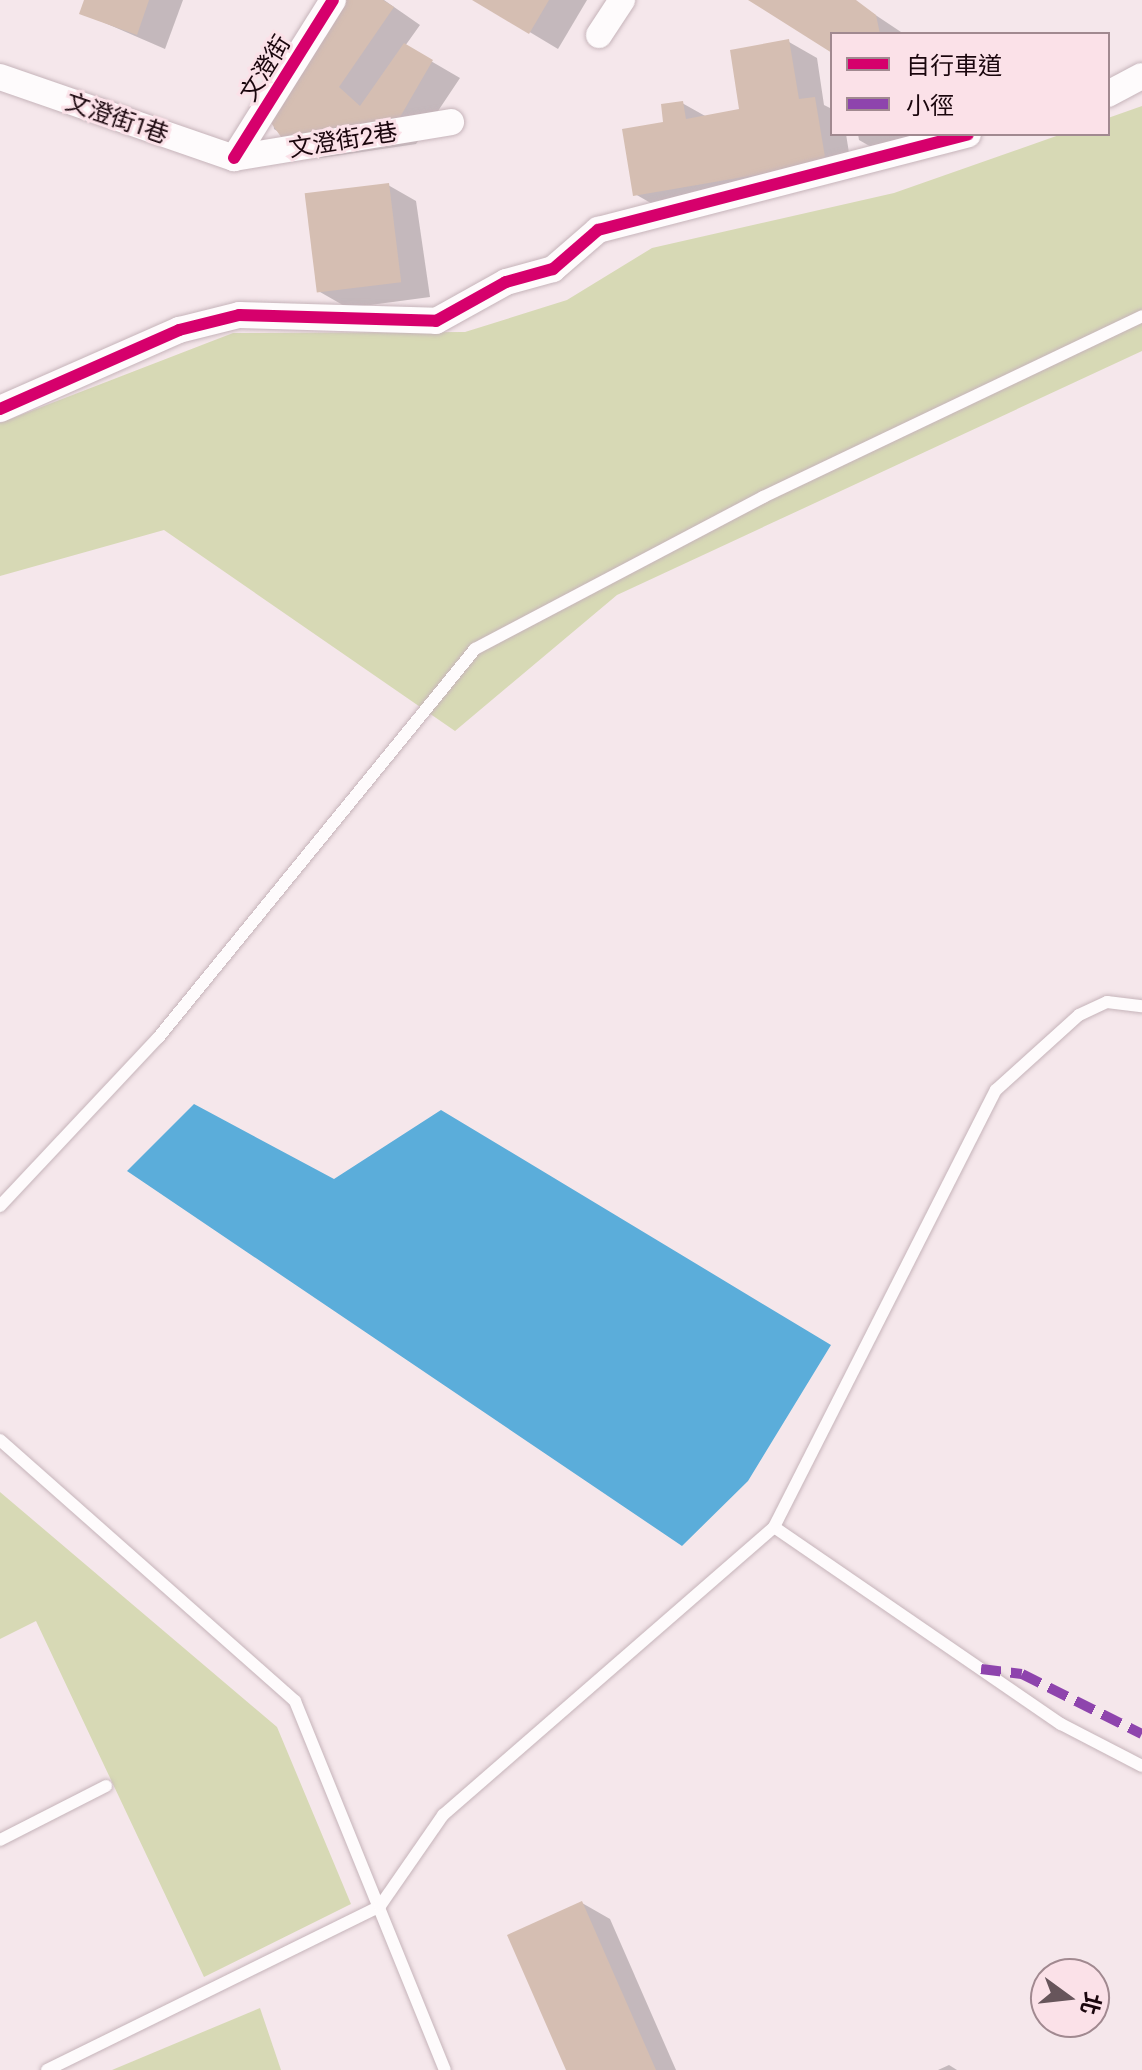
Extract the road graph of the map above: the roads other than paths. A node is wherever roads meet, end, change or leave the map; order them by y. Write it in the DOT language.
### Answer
graph roads {
  1 [pos="333,0"];
  2 [pos="622,0"];
  3 [pos="599,35"];
  4 [pos="1142,76"];
  5 [pos="0,77"];
  6 [pos="1110,93"];
  7 [pos="451,122"];
  8 [pos="960,136"];
  9 [pos="234,158"];
  10 [pos="1142,316"];
  11 [pos="0,409"];
  12 [pos="1142,1006"];
  13 [pos="0,1206"];
  14 [pos="0,1440"];
  15 [pos="774,1527"];
  16 [pos="1142,1766"];
  17 [pos="106,1786"];
  18 [pos="0,1840"];
  19 [pos="380,1906"];
  20 [pos="47,2070"];
  21 [pos="445,2070"];
  1 -- 9 [label="street, 文澄街"];
  2 -- 3 [label="street"];
  4 -- 6 [label="street"];
  5 -- 9 [label="street, 文澄街1巷"];
  7 -- 9 [label="street, 文澄街2巷"];
  8 -- 11 [label="street"];
  10 -- 13 [label="lane"];
  12 -- 15 [label="lane"];
  14 -- 19 [label="lane"];
  15 -- 16 [label="lane"];
  15 -- 19 [label="lane"];
  17 -- 18 [label="lane"];
  19 -- 20 [label="lane"];
  19 -- 21 [label="lane"];
}
